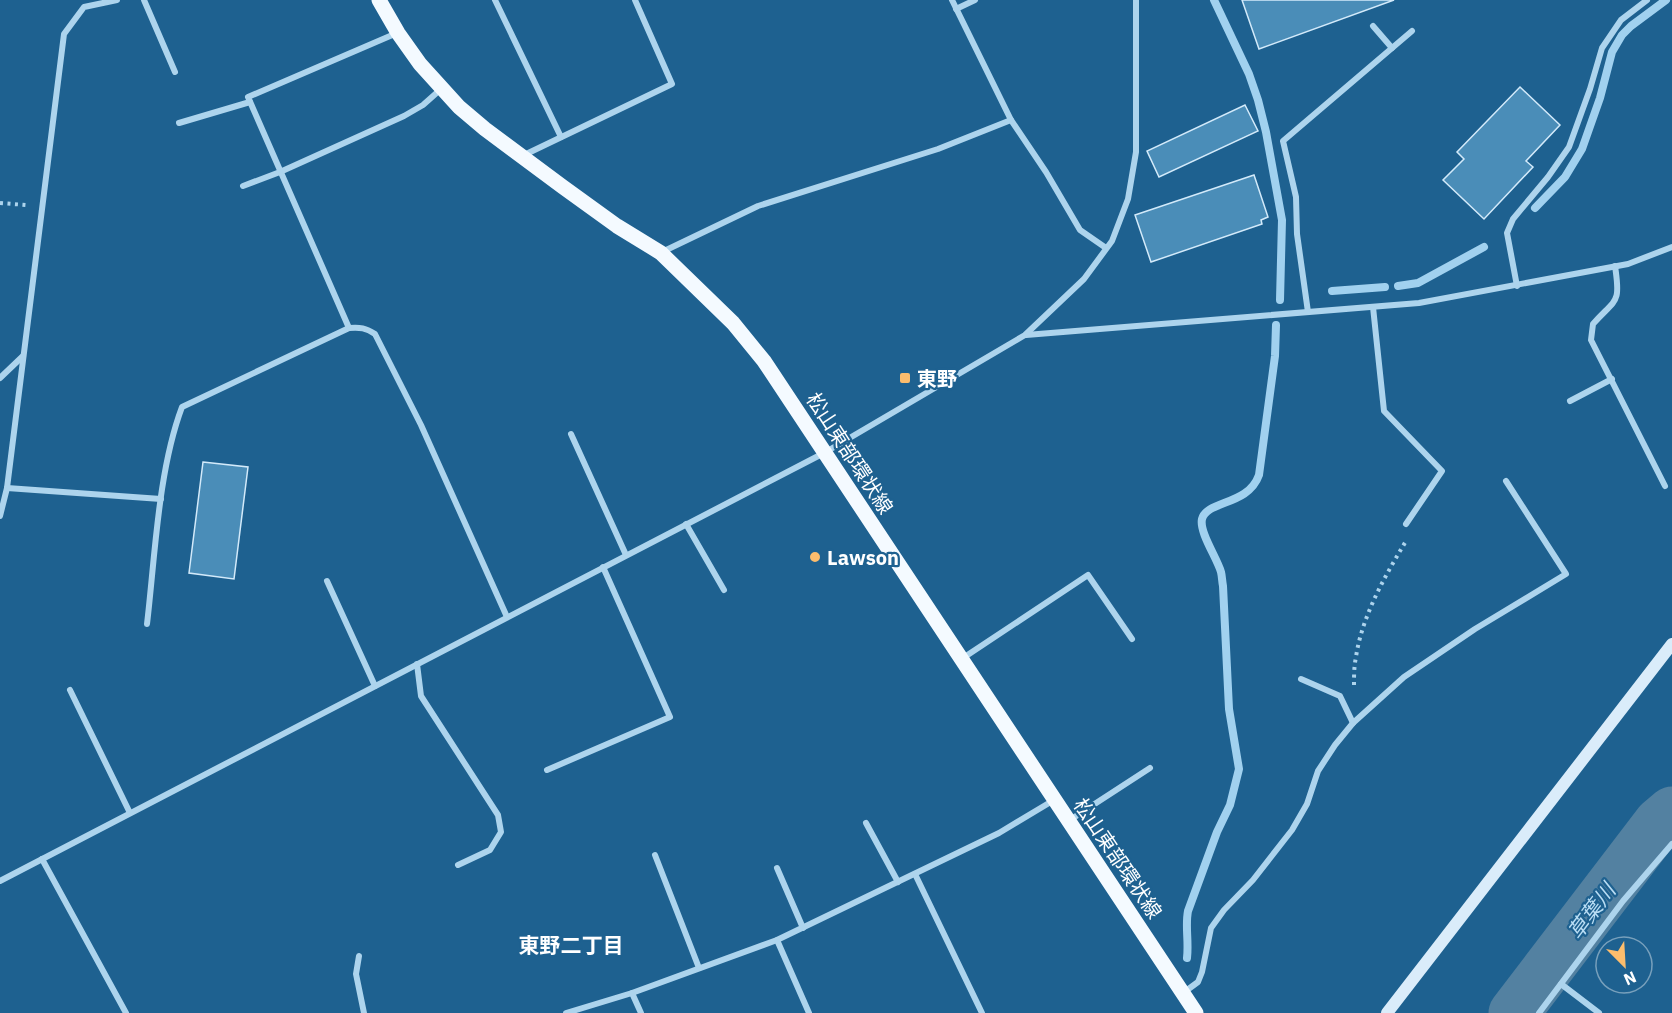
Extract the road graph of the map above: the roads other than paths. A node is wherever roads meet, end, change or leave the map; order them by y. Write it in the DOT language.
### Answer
graph roads {
  1 [pos="79,0"];
  2 [pos="117,0"];
  3 [pos="144,0"];
  4 [pos="379,0"];
  5 [pos="495,0"];
  6 [pos="635,0"];
  7 [pos="952,0"];
  8 [pos="975,0"];
  9 [pos="1136,0"];
  10 [pos="1647,0"];
  11 [pos="84,7"];
  12 [pos="956,9"];
  13 [pos="1373,26"];
  14 [pos="1412,31"];
  15 [pos="398,33"];
  16 [pos="1392,48"];
  17 [pos="175,72"];
  18 [pos="441,88"];
  19 [pos="250,102"];
  20 [pos="1011,120"];
  21 [pos="179,123"];
  22 [pos="561,137"];
  23 [pos="521,156"];
  24 [pos="280,172"];
  25 [pos="243,186"];
  26 [pos="1672,247"];
  27 [pos="1106,248"];
  28 [pos="661,253"];
  29 [pos="1615,266"];
  30 [pos="1517,286"];
  31 [pos="1373,307"];
  32 [pos="1308,312"];
  33 [pos="349,328"];
  34 [pos="1025,335"];
  35 [pos="23,356"];
  36 [pos="0,378"];
  37 [pos="1612,379"];
  38 [pos="1570,401"];
  39 [pos="571,434"];
  40 [pos="824,453"];
  41 [pos="1506,481"];
  42 [pos="1665,486"];
  43 [pos="7,488"];
  44 [pos="161,499"];
  45 [pos="0,516"];
  46 [pos="686,524"];
  47 [pos="1406,524"];
  48 [pos="626,555"];
  49 [pos="603,567"];
  50 [pos="327,581"];
  51 [pos="724,590"];
  52 [pos="507,617"];
  53 [pos="147,624"];
  54 [pos="1132,639"];
  55 [pos="1672,644"];
  56 [pos="960,660"];
  57 [pos="417,664"];
  58 [pos="1301,678"];
  59 [pos="375,686"];
  60 [pos="70,690"];
  61 [pos="1353,723"];
  62 [pos="1150,768"];
  63 [pos="547,770"];
  64 [pos="1054,800"];
  65 [pos="130,813"];
  66 [pos="1068,821"];
  67 [pos="866,823"];
  68 [pos="1672,844"];
  69 [pos="655,855"];
  70 [pos="42,859"];
  71 [pos="458,866"];
  72 [pos="777,868"];
  73 [pos="915,874"];
  74 [pos="0,881"];
  75 [pos="898,882"];
  76 [pos="803,927"];
  77 [pos="777,940"];
  78 [pos="359,956"];
  79 [pos="699,968"];
  80 [pos="1561,984"];
  81 [pos="632,993"];
  82 [pos="1182,993"];
  83 [pos="126,1013"];
  84 [pos="364,1013"];
  85 [pos="566,1013"];
  86 [pos="640,1013"];
  87 [pos="809,1013"];
  88 [pos="982,1013"];
  89 [pos="1196,1013"];
  90 [pos="1387,1013"];
  91 [pos="1539,1013"];
  92 [pos="1599,1013"];
  1 -- 11 [label="street"];
  2 -- 11 [label="street"];
  3 -- 17 [label="street"];
  4 -- 15 [label="main road, 松山東部環状線"];
  5 -- 22 [label="street"];
  6 -- 22 [label="street"];
  7 -- 12 [label="street"];
  8 -- 12 [label="street"];
  9 -- 27 [label="street"];
  10 -- 30 [label="street"];
  11 -- 35 [label="street"];
  12 -- 20 [label="street"];
  13 -- 16 [label="street"];
  14 -- 16 [label="street"];
  15 -- 18 [label="main road, 松山東部環状線"];
  15 -- 19 [label="street"];
  16 -- 32 [label="street"];
  18 -- 23 [label="main road, 松山東部環状線"];
  18 -- 24 [label="street"];
  19 -- 21 [label="street"];
  19 -- 24 [label="street"];
  20 -- 27 [label="street"];
  20 -- 28 [label="street"];
  22 -- 23 [label="street"];
  23 -- 28 [label="main road, 松山東部環状線"];
  24 -- 25 [label="street"];
  24 -- 33 [label="street"];
  26 -- 29 [label="street"];
  27 -- 34 [label="street"];
  28 -- 40 [label="main road, 松山東部環状線"];
  29 -- 30 [label="street"];
  29 -- 37 [label="street"];
  30 -- 31 [label="street"];
  31 -- 32 [label="street"];
  31 -- 47 [label="street"];
  32 -- 34 [label="street"];
  33 -- 44 [label="street"];
  33 -- 52 [label="street"];
  34 -- 40 [label="street"];
  35 -- 36 [label="street"];
  35 -- 43 [label="street"];
  37 -- 38 [label="street"];
  37 -- 42 [label="street"];
  39 -- 48 [label="street"];
  40 -- 46 [label="street"];
  40 -- 56 [label="main road, 松山東部環状線"];
  41 -- 61 [label="street"];
  43 -- 44 [label="street"];
  43 -- 45 [label="street"];
  44 -- 53 [label="street"];
  46 -- 48 [label="street"];
  46 -- 51 [label="street"];
  48 -- 49 [label="street"];
  49 -- 52 [label="street"];
  49 -- 63 [label="street"];
  50 -- 59 [label="street"];
  52 -- 57 [label="street"];
  54 -- 56 [label="street"];
  55 -- 90 [label="street"];
  56 -- 64 [label="main road, 松山東部環状線"];
  57 -- 59 [label="street"];
  57 -- 71 [label="street"];
  58 -- 61 [label="street"];
  59 -- 65 [label="street"];
  60 -- 65 [label="street"];
  61 -- 82 [label="street"];
  62 -- 66 [label="street"];
  64 -- 66 [label="main road, 松山東部環状線"];
  64 -- 73 [label="street"];
  65 -- 70 [label="street"];
  66 -- 82 [label="main road, 松山東部環状線"];
  67 -- 75 [label="street"];
  68 -- 80 [label="street"];
  69 -- 79 [label="street"];
  70 -- 74 [label="street"];
  70 -- 83 [label="street"];
  72 -- 76 [label="street"];
  73 -- 75 [label="street"];
  73 -- 88 [label="street"];
  75 -- 76 [label="street"];
  76 -- 77 [label="street"];
  77 -- 79 [label="street"];
  77 -- 87 [label="street"];
  78 -- 84 [label="street"];
  79 -- 81 [label="street"];
  80 -- 91 [label="street"];
  80 -- 92 [label="street"];
  81 -- 85 [label="street"];
  81 -- 86 [label="street"];
  82 -- 89 [label="main road, 松山東部環状線"];
}
